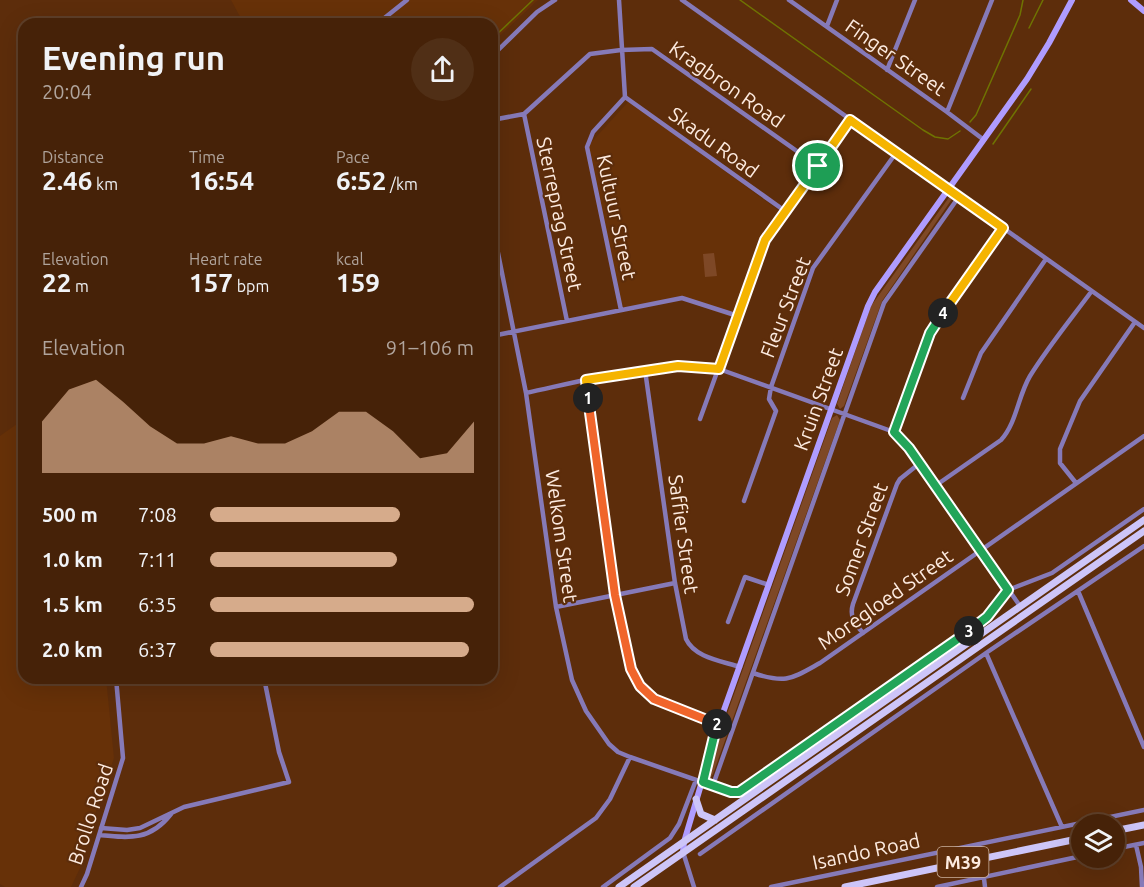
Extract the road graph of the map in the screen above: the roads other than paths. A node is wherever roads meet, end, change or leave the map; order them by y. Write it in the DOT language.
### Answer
graph roads {
  1 [pos="407,0"];
  2 [pos="555,0"];
  3 [pos="619,0"];
  4 [pos="682,0"];
  5 [pos="789,0"];
  6 [pos="837,0"];
  7 [pos="915,0"];
  8 [pos="992,0"];
  9 [pos="1072,0"];
  10 [pos="1131,0"];
  11 [pos="1144,11"];
  12 [pos="384,18"];
  13 [pos="826,26"];
  14 [pos="498,50"];
  15 [pos="621,50"];
  16 [pos="887,70"];
  17 [pos="625,97"];
  18 [pos="947,112"];
  19 [pos="524,114"];
  20 [pos="498,119"];
  21 [pos="850,120"];
  22 [pos="984,140"];
  23 [pos="896,153"];
  24 [pos="818,166"];
  25 [pos="950,190"];
  26 [pos="958,198"];
  27 [pos="785,211"];
  28 [pos="1003,228"];
  29 [pos="498,253"];
  30 [pos="1046,259"];
  31 [pos="1091,292"];
  32 [pos="621,310"];
  33 [pos="738,316"];
  34 [pos="567,321"];
  35 [pos="1135,322"];
  36 [pos="1144,328"];
  37 [pos="514,332"];
  38 [pos="498,335"];
  39 [pos="719,369"];
  40 [pos="645,370"];
  41 [pos="586,380"];
  42 [pos="771,387"];
  43 [pos="526,393"];
  44 [pos="963,398"];
  45 [pos="831,409"];
  46 [pos="844,414"];
  47 [pos="700,419"];
  48 [pos="894,432"];
  49 [pos="1144,436"];
  50 [pos="920,463"];
  51 [pos="1076,483"];
  52 [pos="935,486"];
  53 [pos="744,501"];
  54 [pos="1144,509"];
  55 [pos="1144,520"];
  56 [pos="1144,531"];
  57 [pos="1144,546"];
  58 [pos="980,550"];
  59 [pos="675,583"];
  60 [pos="769,585"];
  61 [pos="1008,590"];
  62 [pos="1078,591"];
  63 [pos="615,595"];
  64 [pos="1049,597"];
  65 [pos="1020,606"];
  66 [pos="556,607"];
  67 [pos="728,622"];
  68 [pos="863,633"];
  69 [pos="986,653"];
  70 [pos="740,667"];
  71 [pos="753,673"];
  72 [pos="117,684"];
  73 [pos="265,684"];
  74 [pos="719,724"];
  75 [pos="1144,747"];
  76 [pos="630,757"];
  77 [pos="699,781"];
  78 [pos="712,785"];
  79 [pos="696,799"];
  80 [pos="1144,810"];
  81 [pos="171,814"];
  82 [pos="715,820"];
  83 [pos="1144,825"];
  84 [pos="1062,827"];
  85 [pos="101,828"];
  86 [pos="1125,829"];
  87 [pos="99,835"];
  88 [pos="1071,840"];
  89 [pos="684,842"];
  90 [pos="1144,843"];
  91 [pos="980,844"];
  92 [pos="1136,845"];
  93 [pos="1125,847"];
  94 [pos="683,852"];
  95 [pos="700,854"];
  96 [pos="982,858"];
  97 [pos="1071,858"];
  98 [pos="985,877"];
  99 [pos="81,887"];
  100 [pos="500,887"];
  101 [pos="603,887"];
  102 [pos="619,887"];
  103 [pos="634,887"];
  104 [pos="694,887"];
  105 [pos="771,887"];
  106 [pos="845,887"];
  107 [pos="937,887"];
  108 [pos="985,887"];
  109 [pos="1142,887"];
  1 -- 12 [label="street"];
  2 -- 14 [label="street"];
  3 -- 15 [label="street"];
  4 -- 21 [label="street"];
  5 -- 13 [label="street, Finger Street"];
  6 -- 13 [label="street"];
  7 -- 16 [label="street"];
  8 -- 18 [label="street"];
  9 -- 22 [label="main road, Kruin Street"];
  10 -- 11 [label="main road"];
  13 -- 16 [label="street, Finger Street"];
  15 -- 17 [label="street"];
  15 -- 19 [label="street, Kragbron Road"];
  15 -- 24 [label="street, Kragbron Road"];
  16 -- 18 [label="street, Finger Street"];
  17 -- 27 [label="street, Skadu Road"];
  17 -- 32 [label="street, Kultuur Street"];
  18 -- 22 [label="street, Finger Street"];
  19 -- 20 [label="street"];
  19 -- 34 [label="street, Sterreprag Street"];
  21 -- 23 [label="street"];
  21 -- 24 [label="street"];
  22 -- 25 [label="main road, Kruin Street"];
  23 -- 25 [label="street"];
  23 -- 42 [label="street, Fleur Street"];
  24 -- 27 [label="street"];
  25 -- 26 [label="street"];
  25 -- 45 [label="main road, Kruin Street"];
  26 -- 28 [label="street"];
  26 -- 46 [label="street, Kruin Street"];
  27 -- 33 [label="street"];
  28 -- 30 [label="street"];
  28 -- 48 [label="street"];
  29 -- 37 [label="street, Welkom Street"];
  30 -- 31 [label="street"];
  30 -- 44 [label="street"];
  31 -- 35 [label="street"];
  31 -- 52 [label="street"];
  32 -- 33 [label="street"];
  32 -- 34 [label="street"];
  33 -- 39 [label="street"];
  34 -- 37 [label="street"];
  35 -- 36 [label="street"];
  35 -- 51 [label="street"];
  37 -- 38 [label="street"];
  37 -- 43 [label="street, Welkom Street"];
  39 -- 40 [label="street"];
  39 -- 42 [label="street"];
  39 -- 47 [label="street"];
  40 -- 41 [label="street"];
  40 -- 59 [label="street, Saffier Street"];
  41 -- 43 [label="street"];
  41 -- 63 [label="street"];
  42 -- 45 [label="street"];
  42 -- 53 [label="street"];
  43 -- 66 [label="street, Welkom Street"];
  45 -- 46 [label="street"];
  45 -- 60 [label="main road, Kruin Street"];
  46 -- 48 [label="street"];
  46 -- 71 [label="street, Kruin Street"];
  48 -- 50 [label="street"];
  49 -- 51 [label="street, Moregloed Street"];
  50 -- 52 [label="street"];
  50 -- 68 [label="street, Somer Street"];
  51 -- 58 [label="street, Moregloed Street"];
  52 -- 58 [label="street"];
  54 -- 61 [label="street"];
  55 -- 65 [label="main road"];
  56 -- 64 [label="main road"];
  57 -- 62 [label="street"];
  58 -- 61 [label="street"];
  58 -- 68 [label="street, Moregloed Street"];
  59 -- 63 [label="street"];
  59 -- 70 [label="street, Saffier Street"];
  60 -- 67 [label="street"];
  60 -- 70 [label="main road, Kruin Street"];
  61 -- 65 [label="street"];
  61 -- 78 [label="street, Welkom Street"];
  62 -- 69 [label="street"];
  62 -- 75 [label="street"];
  63 -- 66 [label="street"];
  63 -- 74 [label="street"];
  64 -- 65 [label="main road"];
  64 -- 94 [label="main road"];
  65 -- 82 [label="main road"];
  66 -- 76 [label="street, Welkom Street"];
  68 -- 71 [label="street, Moregloed Street"];
  69 -- 84 [label="street"];
  69 -- 95 [label="street"];
  70 -- 74 [label="main road, Kruin Street"];
  71 -- 78 [label="street, Kruin Street"];
  72 -- 85 [label="street, Brollo Road"];
  73 -- 81 [label="street"];
  74 -- 77 [label="main road, Kruin Street"];
  76 -- 77 [label="street, Welkom Street"];
  76 -- 100 [label="street"];
  77 -- 78 [label="street, Welkom Street"];
  77 -- 79 [label="main road, Kruin Street"];
  77 -- 101 [label="street"];
  79 -- 82 [label="main road"];
  79 -- 89 [label="main road, Kruin Street"];
  80 -- 84 [label="street, Isando Road"];
  81 -- 85 [label="street"];
  81 -- 87 [label="street"];
  82 -- 89 [label="main road"];
  83 -- 86 [label="main road"];
  84 -- 91 [label="street, Isando Road"];
  85 -- 87 [label="street, Brollo Road"];
  87 -- 99 [label="street, Brollo Road"];
  88 -- 96 [label="main road, Isando Road / M39"];
  89 -- 94 [label="main road, Kruin Street"];
  89 -- 102 [label="main road"];
  90 -- 92 [label="street"];
  91 -- 96 [label="street"];
  91 -- 105 [label="street, Isando Road"];
  92 -- 93 [label="street"];
  92 -- 109 [label="street"];
  94 -- 103 [label="main road"];
  94 -- 104 [label="street"];
  96 -- 98 [label="street"];
  96 -- 106 [label="main road, Isando Road / M39"];
  97 -- 98 [label="street"];
  98 -- 107 [label="street"];
  98 -- 108 [label="street"];
}
